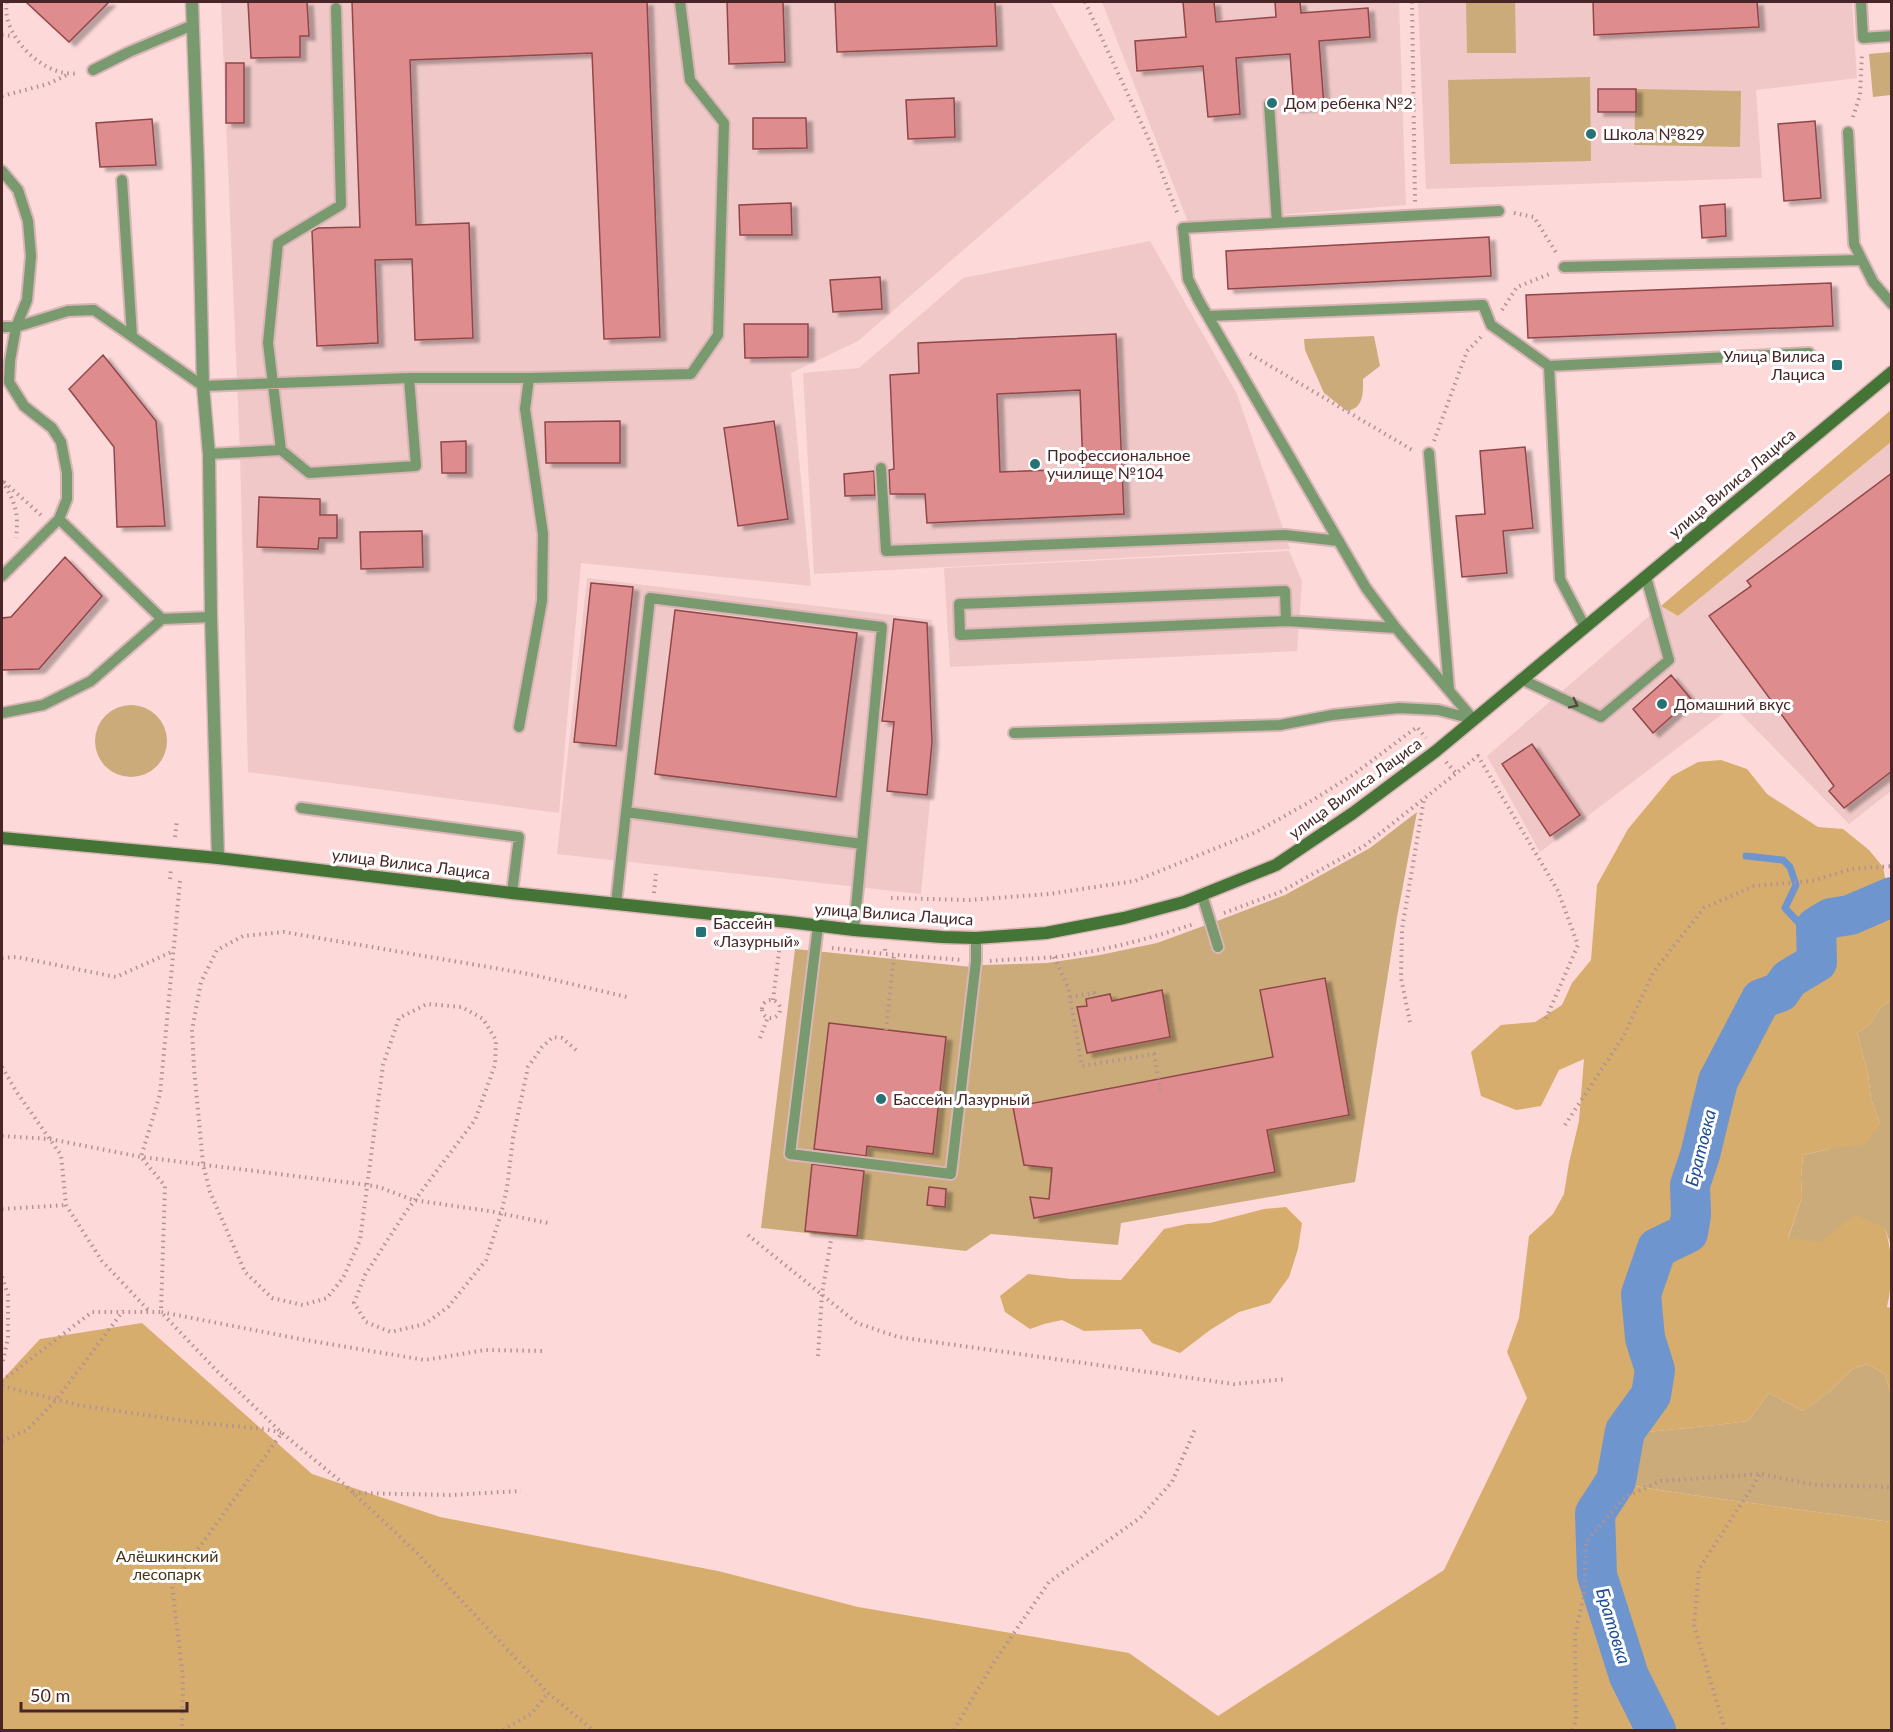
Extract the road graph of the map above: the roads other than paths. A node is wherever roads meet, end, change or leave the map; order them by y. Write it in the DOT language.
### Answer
graph roads {
  1 [pos="192,2"];
  2 [pos="680,2"];
  3 [pos="1861,2"];
  4 [pos="336,8"];
  5 [pos="193,25"];
  6 [pos="1892,36"];
  7 [pos="93,70"];
  8 [pos="1269,104"];
  9 [pos="1848,132"];
  10 [pos="2,171"];
  11 [pos="123,180"];
  12 [pos="1498,211"];
  13 [pos="1277,222"];
  14 [pos="1862,260"];
  15 [pos="1564,267"];
  16 [pos="1892,304"];
  17 [pos="1208,316"];
  18 [pos="2,327"];
  19 [pos="16,327"];
  20 [pos="132,336"];
  21 [pos="1809,352"];
  22 [pos="1549,366"];
  23 [pos="1892,372"];
  24 [pos="409,378"];
  25 [pos="528,378"];
  26 [pos="274,385"];
  27 [pos="203,386"];
  28 [pos="281,450"];
  29 [pos="1429,453"];
  30 [pos="209,454"];
  31 [pos="881,468"];
  32 [pos="56,522"];
  33 [pos="1339,541"];
  34 [pos="2,576"];
  35 [pos="1646,577"];
  36 [pos="211,617"];
  37 [pos="162,619"];
  38 [pos="1286,621"];
  39 [pos="1585,627"];
  40 [pos="1396,628"];
  41 [pos="1521,680"];
  42 [pos="1449,689"];
  43 [pos="2,713"];
  44 [pos="1473,719"];
  45 [pos="519,728"];
  46 [pos="1014,733"];
  47 [pos="301,808"];
  48 [pos="626,812"];
  49 [pos="2,838"];
  50 [pos="862,844"];
  51 [pos="218,858"];
  52 [pos="512,893"];
  53 [pos="1202,895"];
  54 [pos="616,904"];
  55 [pos="818,926"];
  56 [pos="854,930"];
  57 [pos="976,938"];
  58 [pos="1218,947"];
  1 -- 5 [label="street"];
  2 -- 25 [label="lane"];
  3 -- 6 [label="lane"];
  4 -- 26 [label="lane"];
  5 -- 7 [label="lane"];
  5 -- 27 [label="street"];
  8 -- 13 [label="lane"];
  9 -- 14 [label="lane"];
  10 -- 19 [label="lane"];
  11 -- 20 [label="lane"];
  12 -- 13 [label="lane"];
  13 -- 17 [label="lane"];
  14 -- 15 [label="lane"];
  14 -- 16 [label="lane"];
  17 -- 22 [label="lane"];
  17 -- 33 [label="lane"];
  18 -- 19 [label="lane"];
  19 -- 20 [label="lane"];
  19 -- 32 [label="lane"];
  20 -- 27 [label="lane"];
  21 -- 22 [label="lane"];
  22 -- 39 [label="lane"];
  23 -- 35 [label="street, улица Вилиса Лациса"];
  24 -- 25 [label="lane"];
  24 -- 26 [label="lane"];
  24 -- 28 [label="lane"];
  25 -- 45 [label="lane"];
  26 -- 27 [label="lane"];
  26 -- 28 [label="lane"];
  27 -- 30 [label="street"];
  28 -- 30 [label="lane"];
  29 -- 42 [label="lane"];
  30 -- 36 [label="street"];
  31 -- 33 [label="lane"];
  32 -- 34 [label="lane"];
  32 -- 37 [label="lane"];
  33 -- 40 [label="lane"];
  35 -- 39 [label="street, улица Вилиса Лациса"];
  41 -- 35 [label="lane, one-way"];
  36 -- 37 [label="lane"];
  36 -- 51 [label="street"];
  37 -- 43 [label="lane"];
  38 -- 38 [label="lane"];
  38 -- 40 [label="lane"];
  39 -- 41 [label="street, улица Вилиса Лациса"];
  40 -- 42 [label="lane"];
  41 -- 44 [label="street, улица Вилиса Лациса"];
  42 -- 44 [label="lane"];
  44 -- 46 [label="lane"];
  44 -- 53 [label="street, улица Вилиса Лациса"];
  47 -- 52 [label="lane"];
  48 -- 50 [label="lane"];
  48 -- 50 [label="lane"];
  48 -- 54 [label="lane"];
  49 -- 51 [label="street, улица Вилиса Лациса"];
  50 -- 56 [label="lane"];
  51 -- 52 [label="street, улица Вилиса Лациса"];
  52 -- 54 [label="street, улица Вилиса Лациса"];
  53 -- 57 [label="street, улица Вилиса Лациса"];
  53 -- 58 [label="lane"];
  54 -- 55 [label="street, улица Вилиса Лациса"];
  55 -- 56 [label="street, улица Вилиса Лациса"];
  55 -- 57 [label="lane"];
  56 -- 57 [label="street, улица Вилиса Лациса"];
}
